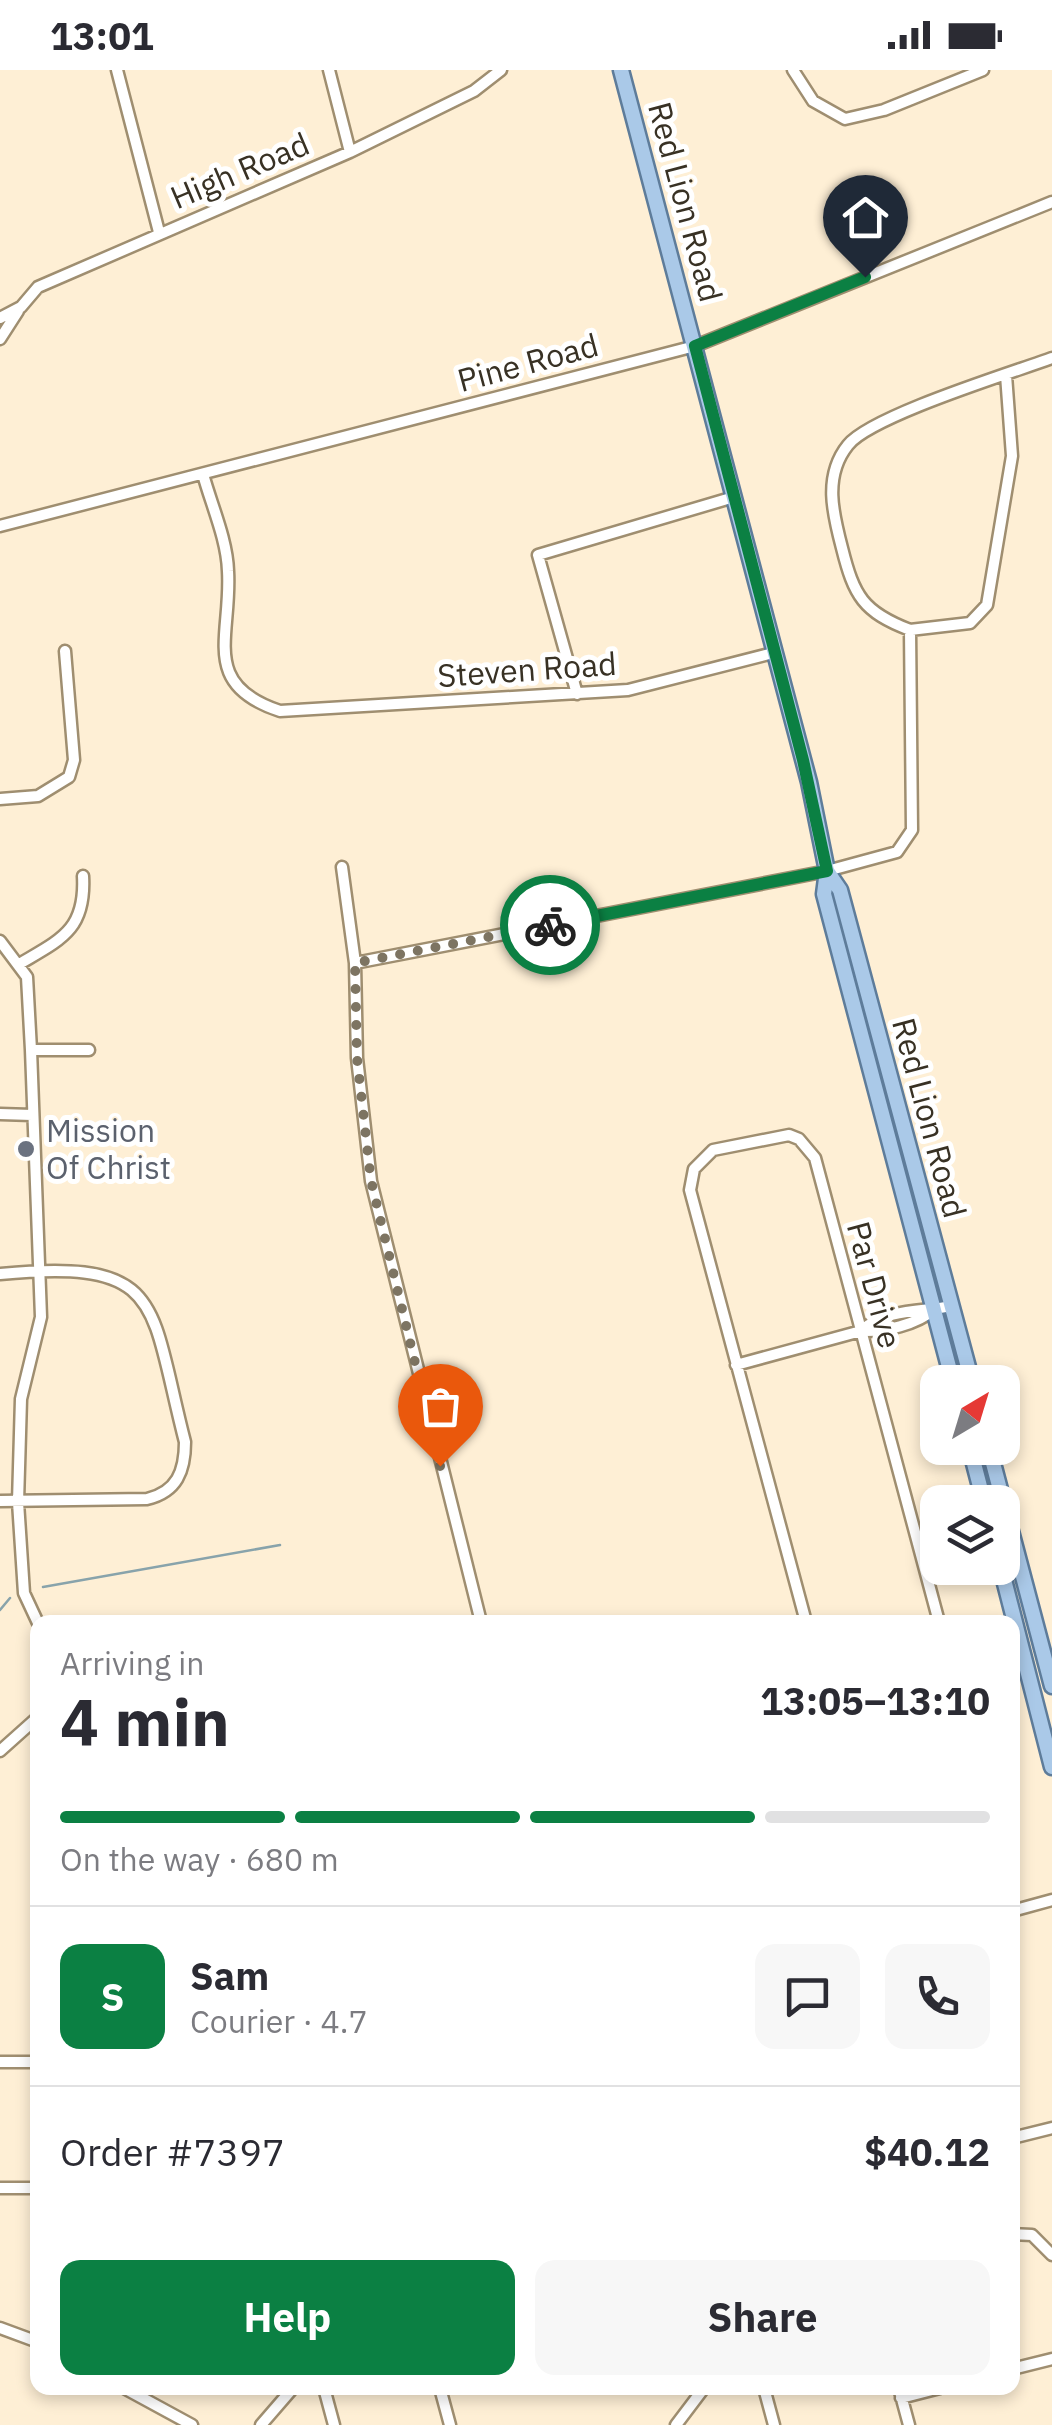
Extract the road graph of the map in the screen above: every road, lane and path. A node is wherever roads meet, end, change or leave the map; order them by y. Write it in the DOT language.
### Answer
graph roads {
  1 [pos="117,70"];
  2 [pos="329,70"];
  3 [pos="501,70"];
  4 [pos="621,70"];
  5 [pos="793,70"];
  6 [pos="983,70"];
  7 [pos="350,152"];
  8 [pos="1052,202"];
  9 [pos="158,232"];
  10 [pos="21,307"];
  11 [pos="0,318"];
  12 [pos="0,339"];
  13 [pos="695,346"];
  14 [pos="1052,358"];
  15 [pos="1006,376"];
  16 [pos="203,474"];
  17 [pos="734,498"];
  18 [pos="0,526"];
  19 [pos="910,630"];
  20 [pos="65,651"];
  21 [pos="773,653"];
  22 [pos="577,694"];
  23 [pos="0,800"];
  24 [pos="342,867"];
  25 [pos="827,871"];
  26 [pos="83,876"];
  27 [pos="0,941"];
  28 [pos="21,963"];
  29 [pos="355,963"];
  30 [pos="31,1050"];
  31 [pos="89,1050"];
  32 [pos="0,1114"];
  33 [pos="32,1115"];
  34 [pos="42,1270"];
  35 [pos="0,1274"];
  36 [pos="952,1306"];
  37 [pos="935,1310"];
  38 [pos="861,1331"];
  39 [pos="950,1365"];
  40 [pos="968,1365"];
  41 [pos="736,1366"];
  42 [pos="994,1465"];
  43 [pos="0,1501"];
  44 [pos="18,1502"];
  45 [pos="1005,1585"];
  46 [pos="34,1615"];
  47 [pos="479,1615"];
  48 [pos="804,1615"];
  49 [pos="937,1615"];
  50 [pos="1013,1615"];
  51 [pos="1020,1642"];
  52 [pos="1052,1686"];
  53 [pos="30,1724"];
  54 [pos="0,1752"];
  55 [pos="1052,1767"];
  56 [pos="1052,1900"];
  57 [pos="1020,1909"];
  58 [pos="0,2062"];
  59 [pos="30,2062"];
  60 [pos="1052,2128"];
  61 [pos="1020,2136"];
  62 [pos="0,2188"];
  63 [pos="30,2188"];
  64 [pos="1020,2235"];
  65 [pos="1052,2255"];
  66 [pos="0,2328"];
  67 [pos="30,2339"];
  68 [pos="1052,2359"];
  69 [pos="1020,2367"];
  70 [pos="137,2395"];
  71 [pos="287,2395"];
  72 [pos="326,2395"];
  73 [pos="442,2395"];
  74 [pos="699,2395"];
  75 [pos="766,2395"];
  76 [pos="901,2395"];
  77 [pos="192,2425"];
  78 [pos="262,2425"];
  79 [pos="334,2425"];
  80 [pos="450,2425"];
  81 [pos="676,2425"];
  82 [pos="774,2425"];
  83 [pos="908,2425"];
  1 -- 9 [label="street"];
  2 -- 7 [label="street"];
  3 -- 7 [label="street, High Road"];
  4 -- 13 [label="main road, Red Lion Road"];
  5 -- 6 [label="street"];
  7 -- 9 [label="street, High Road"];
  8 -- 13 [label="street, Pine Road"];
  9 -- 10 [label="street, High Road"];
  10 -- 11 [label="street, High Road"];
  10 -- 12 [label="street"];
  13 -- 16 [label="street, Pine Road"];
  13 -- 17 [label="main road, Red Lion Road"];
  14 -- 15 [label="street"];
  15 -- 19 [label="street"];
  15 -- 19 [label="street"];
  16 -- 18 [label="street, Pine Road"];
  16 -- 22 [label="street, Steven Road"];
  17 -- 21 [label="main road, Red Lion Road"];
  17 -- 22 [label="street"];
  19 -- 25 [label="street"];
  20 -- 23 [label="street"];
  21 -- 22 [label="street, Steven Road"];
  21 -- 25 [label="main road, Red Lion Road"];
  24 -- 29 [label="street"];
  25 -- 29 [label="street"];
  25 -- 36 [label="main road, Red Lion Road"];
  25 -- 37 [label="main road, Red Lion Road"];
  26 -- 28 [label="street"];
  27 -- 28 [label="street"];
  28 -- 30 [label="street"];
  29 -- 47 [label="street"];
  30 -- 31 [label="street"];
  30 -- 33 [label="street"];
  32 -- 33 [label="street"];
  33 -- 34 [label="street"];
  34 -- 35 [label="street"];
  34 -- 44 [label="street"];
  34 -- 44 [label="street"];
  36 -- 37 [label="street"];
  36 -- 40 [label="main road, Red Lion Road"];
  37 -- 38 [label="street"];
  37 -- 39 [label="main road, Red Lion Road"];
  38 -- 41 [label="street"];
  38 -- 41 [label="street, Par Drive"];
  38 -- 49 [label="street, Par Drive"];
  41 -- 48 [label="street"];
  42 -- 52 [label="main road"];
  43 -- 44 [label="street"];
  44 -- 46 [label="street"];
  45 -- 50 [label="main road"];
  51 -- 55 [label="main road"];
  53 -- 54 [label="street"];
  56 -- 57 [label="street"];
  58 -- 59 [label="street"];
  60 -- 61 [label="street"];
  62 -- 63 [label="street"];
  64 -- 65 [label="street"];
  66 -- 67 [label="street"];
  68 -- 69 [label="street"];
  70 -- 77 [label="street"];
  71 -- 78 [label="street"];
  72 -- 79 [label="street"];
  73 -- 80 [label="street"];
  74 -- 81 [label="street"];
  75 -- 82 [label="street"];
  76 -- 83 [label="street"];
}
